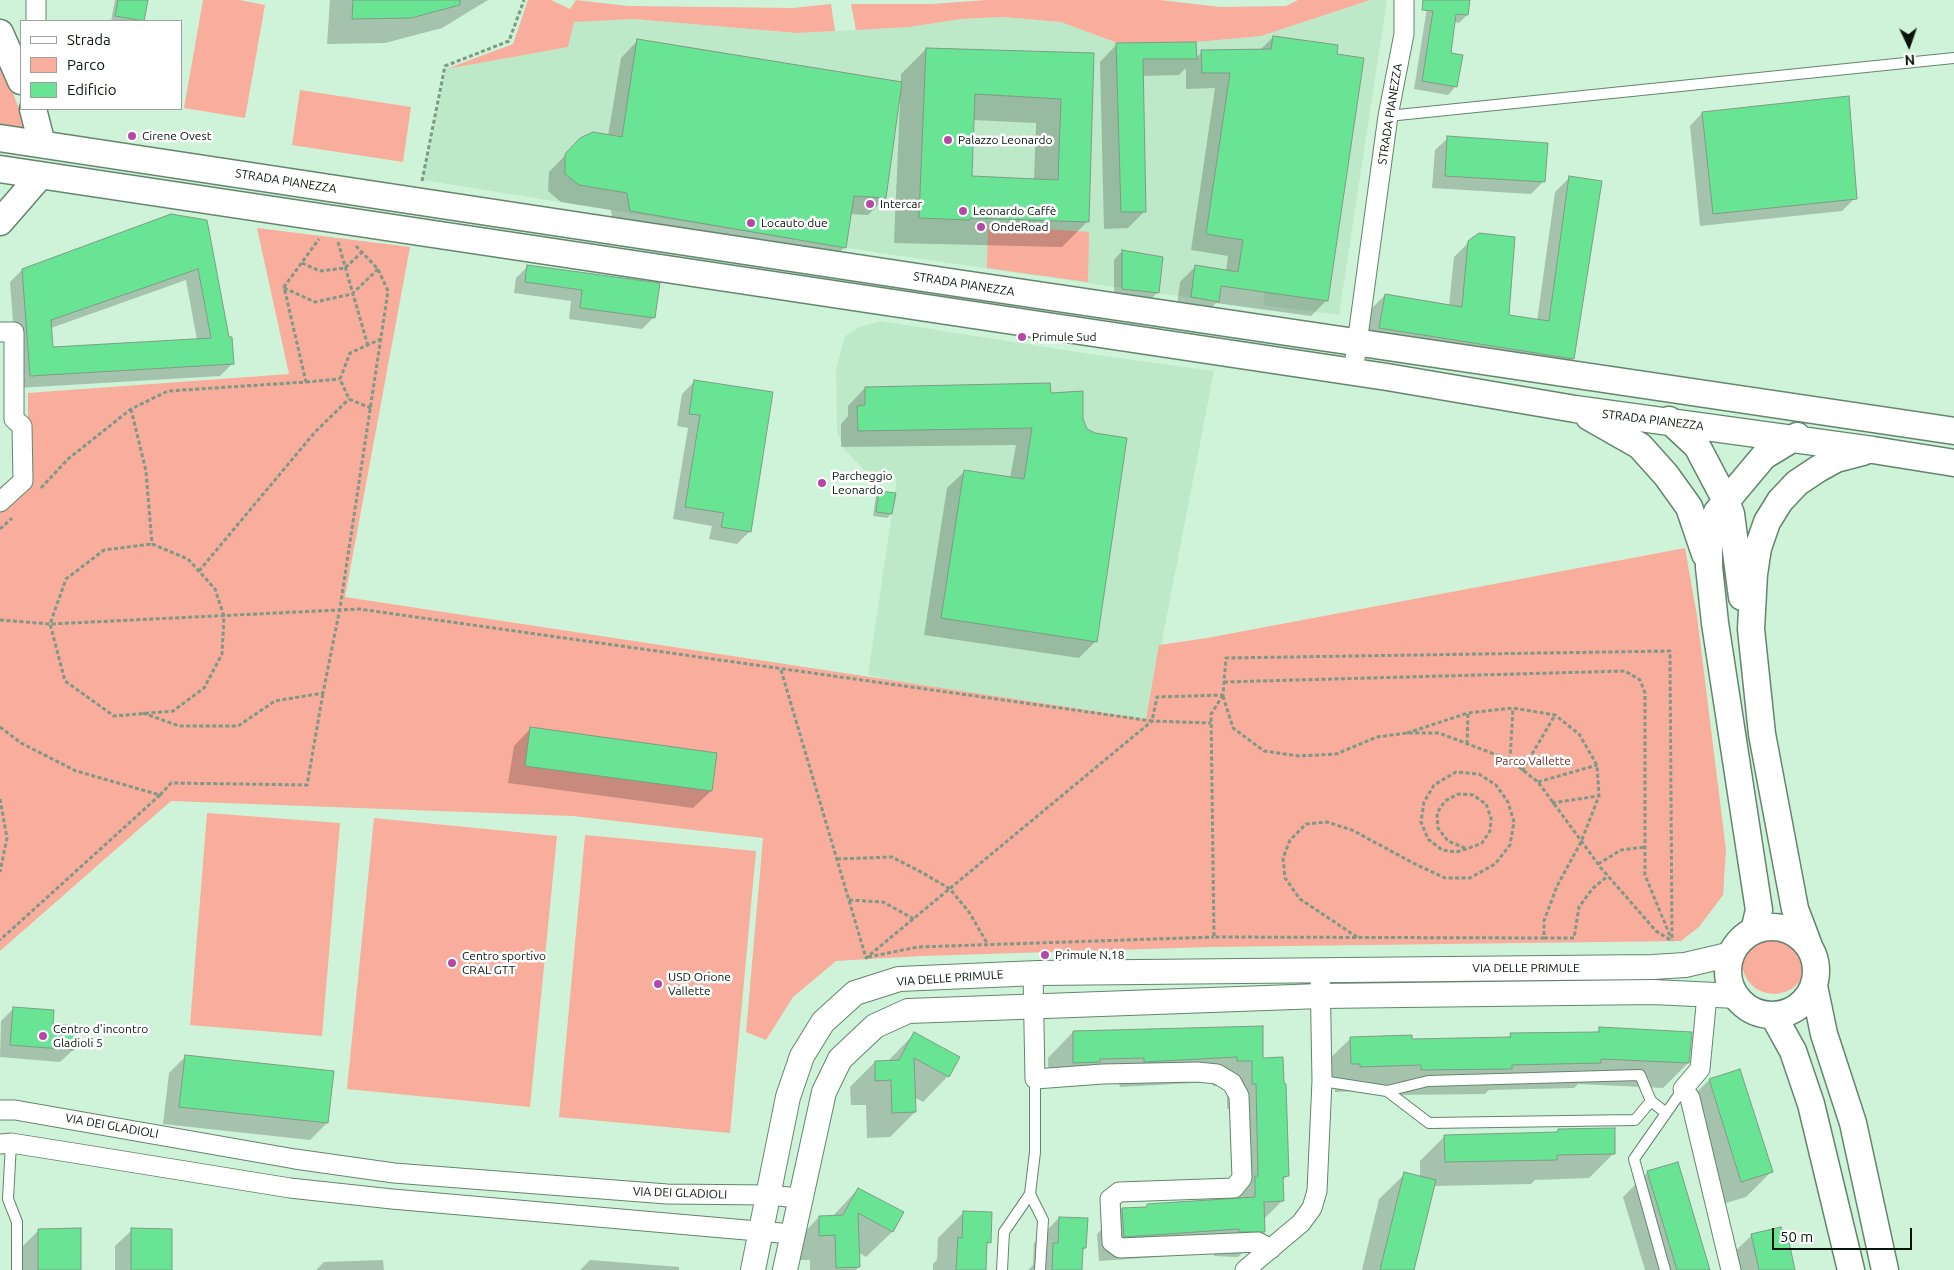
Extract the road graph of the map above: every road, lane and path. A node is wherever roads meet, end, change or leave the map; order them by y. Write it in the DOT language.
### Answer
graph roads {
  1 [pos="36,0"];
  2 [pos="524,0"];
  3 [pos="1404,1"];
  4 [pos="36,20"];
  5 [pos="0,33"];
  6 [pos="1954,58"];
  7 [pos="20,79"];
  8 [pos="33,110"];
  9 [pos="1388,116"];
  10 [pos="0,138"];
  11 [pos="42,144"];
  12 [pos="0,169"];
  13 [pos="40,176"];
  14 [pos="418,201"];
  15 [pos="0,222"];
  16 [pos="572,225"];
  17 [pos="322,235"];
  18 [pos="336,237"];
  19 [pos="349,239"];
  20 [pos="362,252"];
  21 [pos="570,255"];
  22 [pos="302,263"];
  23 [pos="345,268"];
  24 [pos="378,269"];
  25 [pos="284,287"];
  26 [pos="352,294"];
  27 [pos="0,332"];
  28 [pos="381,339"];
  29 [pos="1356,343"];
  30 [pos="368,346"];
  31 [pos="1352,372"];
  32 [pos="1554,372"];
  33 [pos="340,379"];
  34 [pos="306,382"];
  35 [pos="349,399"];
  36 [pos="371,408"];
  37 [pos="131,409"];
  38 [pos="1576,410"];
  39 [pos="1672,422"];
  40 [pos="1899,422"];
  41 [pos="1954,431"];
  42 [pos="1790,438"];
  43 [pos="1873,450"];
  44 [pos="1954,463"];
  45 [pos="37,492"];
  46 [pos="1726,501"];
  47 [pos="0,502"];
  48 [pos="18,511"];
  49 [pos="0,529"];
  50 [pos="152,544"];
  51 [pos="1709,567"];
  52 [pos="198,571"];
  53 [pos="340,608"];
  54 [pos="224,616"];
  55 [pos="0,620"];
  56 [pos="50,624"];
  57 [pos="1751,629"];
  58 [pos="781,670"];
  59 [pos="1224,682"];
  60 [pos="323,693"];
  61 [pos="1223,696"];
  62 [pos="1512,708"];
  63 [pos="143,713"];
  64 [pos="1468,713"];
  65 [pos="1555,716"];
  66 [pos="1152,721"];
  67 [pos="1212,722"];
  68 [pos="0,727"];
  69 [pos="1407,732"];
  70 [pos="1467,744"];
  71 [pos="1510,760"];
  72 [pos="1597,765"];
  73 [pos="1522,771"];
  74 [pos="1538,782"];
  75 [pos="160,795"];
  76 [pos="1599,796"];
  77 [pos="0,799"];
  78 [pos="1552,803"];
  79 [pos="6,838"];
  80 [pos="0,839"];
  81 [pos="1581,842"];
  82 [pos="1645,847"];
  83 [pos="1467,849"];
  84 [pos="837,859"];
  85 [pos="1598,864"];
  86 [pos="0,872"];
  87 [pos="1608,876"];
  88 [pos="950,889"];
  89 [pos="849,900"];
  90 [pos="914,919"];
  91 [pos="1754,931"];
  92 [pos="1214,937"];
  93 [pos="1357,938"];
  94 [pos="1544,938"];
  95 [pos="0,940"];
  96 [pos="1672,941"];
  97 [pos="987,944"];
  98 [pos="1808,946"];
  99 [pos="1732,954"];
  100 [pos="866,958"];
  101 [pos="1320,969"];
  102 [pos="1033,973"];
  103 [pos="1814,986"];
  104 [pos="1707,995"];
  105 [pos="1322,996"];
  106 [pos="1736,996"];
  107 [pos="1035,1006"];
  108 [pos="1773,1015"];
  109 [pos="1035,1079"];
  110 [pos="1322,1081"];
  111 [pos="1683,1089"];
  112 [pos="1387,1091"];
  113 [pos="1651,1101"];
  114 [pos="0,1110"];
  115 [pos="1666,1113"];
  116 [pos="5,1144"];
  117 [pos="223,1146"];
  118 [pos="394,1173"];
  119 [pos="217,1176"];
  120 [pos="561,1186"];
  121 [pos="1030,1194"];
  122 [pos="768,1195"];
  123 [pos="799,1198"];
  124 [pos="392,1199"];
  125 [pos="558,1214"];
  126 [pos="762,1231"];
  127 [pos="792,1234"];
  128 [pos="1271,1249"];
  129 [pos="17,1270"];
  130 [pos="753,1270"];
  131 [pos="785,1270"];
  132 [pos="1002,1270"];
  133 [pos="1040,1270"];
  134 [pos="1246,1270"];
  135 [pos="1664,1270"];
  136 [pos="1731,1270"];
  137 [pos="1851,1270"];
  138 [pos="1885,1270"];
  1 -- 4 [label="street"];
  2 -- 14 [label="path"];
  3 -- 9 [label="street, STRADA PIANEZZA"];
  5 -- 7 [label="main road"];
  6 -- 9 [label="lane"];
  8 -- 11 [label="main road"];
  9 -- 29 [label="street, STRADA PIANEZZA"];
  10 -- 11 [label="main road, STRADA PIANEZZA"];
  11 -- 13 [label="street"];
  11 -- 14 [label="main road, STRADA PIANEZZA"];
  12 -- 13 [label="main road, STRADA PIANEZZA"];
  13 -- 15 [label="main road"];
  13 -- 21 [label="main road, STRADA PIANEZZA"];
  14 -- 16 [label="main road, STRADA PIANEZZA"];
  16 -- 21 [label="street"];
  16 -- 29 [label="main road, STRADA PIANEZZA"];
  17 -- 22 [label="path"];
  18 -- 23 [label="path"];
  19 -- 20 [label="path"];
  20 -- 23 [label="path"];
  20 -- 24 [label="path"];
  21 -- 31 [label="main road, STRADA PIANEZZA"];
  22 -- 23 [label="path"];
  22 -- 25 [label="path"];
  23 -- 26 [label="path"];
  24 -- 26 [label="path"];
  24 -- 28 [label="path"];
  25 -- 26 [label="path"];
  25 -- 34 [label="path"];
  26 -- 30 [label="path"];
  27 -- 47 [label="street"];
  28 -- 30 [label="path"];
  28 -- 36 [label="path"];
  29 -- 31 [label="street, STRADA PIANEZZA"];
  29 -- 32 [label="main road, STRADA PIANEZZA"];
  30 -- 33 [label="path"];
  31 -- 38 [label="main road, STRADA PIANEZZA"];
  32 -- 39 [label="main road"];
  32 -- 40 [label="main road, STRADA PIANEZZA"];
  33 -- 34 [label="path"];
  33 -- 35 [label="path"];
  34 -- 37 [label="path"];
  35 -- 36 [label="path"];
  35 -- 52 [label="path"];
  36 -- 53 [label="path"];
  37 -- 45 [label="path"];
  37 -- 50 [label="path"];
  38 -- 39 [label="main road, STRADA PIANEZZA"];
  38 -- 51 [label="main road"];
  39 -- 42 [label="main road, STRADA PIANEZZA"];
  39 -- 46 [label="main road"];
  40 -- 41 [label="main road, STRADA PIANEZZA"];
  40 -- 42 [label="main road"];
  42 -- 43 [label="main road, STRADA PIANEZZA"];
  42 -- 46 [label="main road"];
  43 -- 44 [label="main road, STRADA PIANEZZA"];
  43 -- 57 [label="main road"];
  46 -- 51 [label="main road"];
  46 -- 57 [label="main road"];
  48 -- 49 [label="path"];
  50 -- 52 [label="path"];
  50 -- 56 [label="path"];
  51 -- 91 [label="main road"];
  52 -- 54 [label="path"];
  53 -- 54 [label="path"];
  53 -- 58 [label="path"];
  53 -- 60 [label="path"];
  54 -- 56 [label="path"];
  54 -- 63 [label="path"];
  55 -- 56 [label="path"];
  56 -- 63 [label="path"];
  57 -- 98 [label="main road"];
  58 -- 66 [label="path"];
  58 -- 84 [label="path"];
  59 -- 61 [label="path"];
  59 -- 82 [label="path"];
  59 -- 96 [label="path"];
  60 -- 63 [label="path"];
  60 -- 75 [label="path"];
  61 -- 66 [label="path"];
  61 -- 67 [label="path"];
  61 -- 69 [label="path"];
  62 -- 64 [label="path"];
  62 -- 65 [label="path"];
  62 -- 71 [label="path"];
  64 -- 69 [label="path"];
  64 -- 70 [label="path"];
  65 -- 72 [label="path"];
  65 -- 73 [label="path"];
  66 -- 67 [label="path"];
  66 -- 88 [label="path"];
  67 -- 92 [label="path"];
  68 -- 75 [label="path"];
  69 -- 70 [label="path"];
  70 -- 71 [label="path"];
  71 -- 73 [label="path"];
  72 -- 74 [label="path"];
  72 -- 76 [label="path"];
  73 -- 74 [label="path"];
  74 -- 78 [label="path"];
  75 -- 95 [label="path"];
  76 -- 78 [label="path"];
  76 -- 81 [label="path"];
  77 -- 79 [label="path"];
  78 -- 81 [label="path"];
  79 -- 80 [label="path"];
  79 -- 86 [label="path"];
  81 -- 85 [label="path"];
  81 -- 94 [label="path"];
  82 -- 85 [label="path"];
  82 -- 96 [label="path"];
  83 -- 83 [label="path"];
  83 -- 93 [label="path"];
  84 -- 88 [label="path"];
  84 -- 89 [label="path"];
  85 -- 87 [label="path"];
  87 -- 94 [label="path"];
  87 -- 96 [label="path"];
  88 -- 90 [label="path"];
  88 -- 97 [label="path"];
  89 -- 90 [label="path"];
  89 -- 100 [label="path"];
  90 -- 100 [label="path"];
  91 -- 98 [label="main road"];
  91 -- 99 [label="main road"];
  92 -- 93 [label="path"];
  92 -- 97 [label="path"];
  93 -- 94 [label="path"];
  97 -- 100 [label="path"];
  98 -- 103 [label="main road"];
  99 -- 101 [label="street, VIA DELLE PRIMULE"];
  99 -- 106 [label="main road"];
  101 -- 102 [label="street, VIA DELLE PRIMULE"];
  101 -- 105 [label="street"];
  102 -- 107 [label="street"];
  102 -- 122 [label="street, VIA DELLE PRIMULE"];
  103 -- 108 [label="main road"];
  103 -- 138 [label="main road"];
  104 -- 105 [label="street, VIA DELLE PRIMULE"];
  104 -- 106 [label="street, VIA DELLE PRIMULE"];
  104 -- 111 [label="street"];
  105 -- 107 [label="street, VIA DELLE PRIMULE"];
  105 -- 110 [label="street"];
  106 -- 108 [label="main road"];
  107 -- 109 [label="street"];
  107 -- 123 [label="street, VIA DELLE PRIMULE"];
  108 -- 137 [label="main road"];
  109 -- 121 [label="lane"];
  109 -- 128 [label="street"];
  110 -- 112 [label="lane"];
  110 -- 128 [label="street"];
  111 -- 115 [label="lane"];
  111 -- 136 [label="street"];
  112 -- 113 [label="lane"];
  112 -- 113 [label="lane"];
  113 -- 115 [label="lane"];
  114 -- 117 [label="street, VIA DEI GLADIOLI"];
  115 -- 135 [label="lane"];
  116 -- 119 [label="street"];
  116 -- 129 [label="lane"];
  117 -- 118 [label="street, VIA DEI GLADIOLI"];
  117 -- 119 [label="street"];
  118 -- 120 [label="street, VIA DEI GLADIOLI"];
  118 -- 124 [label="street"];
  119 -- 124 [label="street"];
  120 -- 122 [label="street, VIA DEI GLADIOLI"];
  120 -- 125 [label="street"];
  121 -- 132 [label="lane"];
  121 -- 133 [label="lane"];
  122 -- 123 [label="street, VIA DEI GLADIOLI"];
  122 -- 126 [label="street, VIA DELLE PRIMULE"];
  123 -- 127 [label="street, VIA DELLE PRIMULE"];
  124 -- 125 [label="street"];
  125 -- 126 [label="street"];
  126 -- 127 [label="street"];
  126 -- 130 [label="street, VIA DELLE PRIMULE"];
  127 -- 131 [label="street, VIA DELLE PRIMULE"];
  128 -- 134 [label="street"];
}
